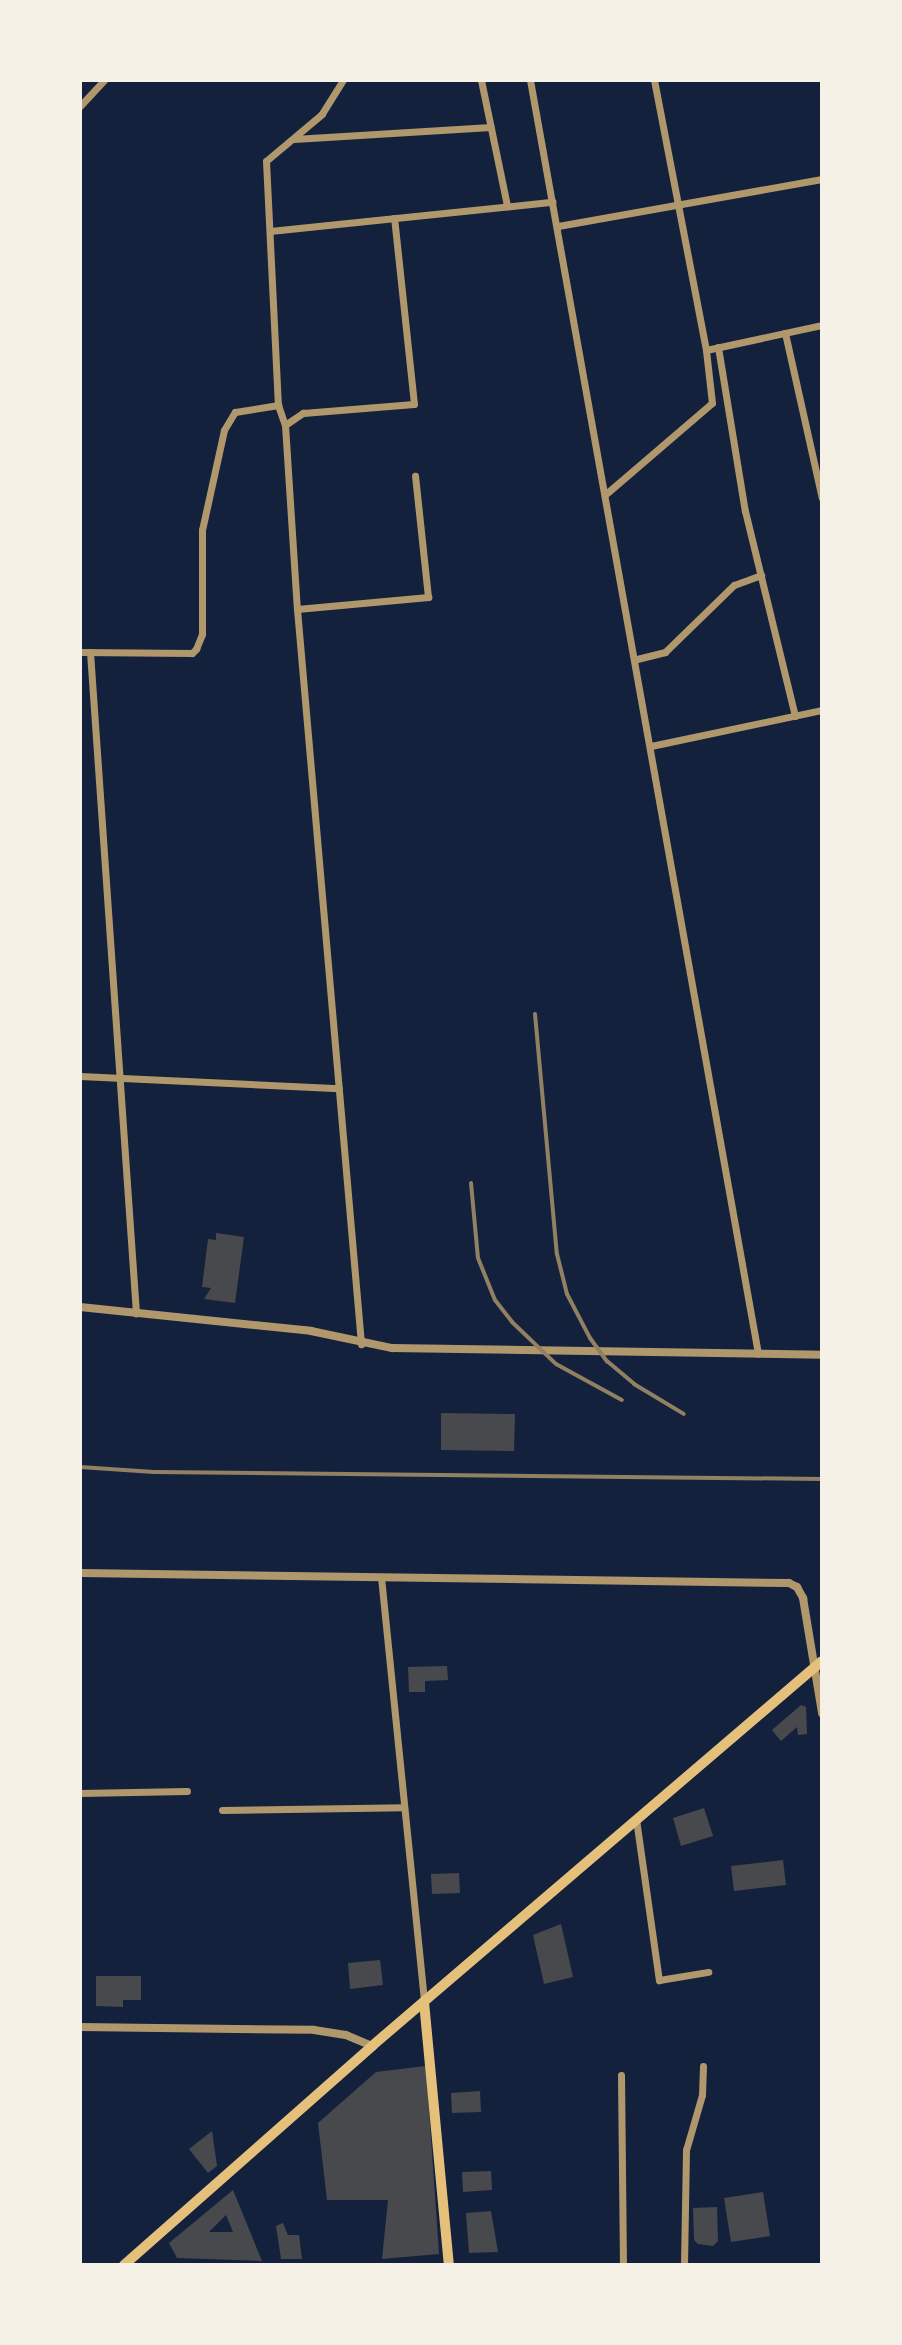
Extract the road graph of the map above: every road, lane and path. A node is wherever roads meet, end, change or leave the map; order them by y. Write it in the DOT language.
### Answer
graph roads {
  1 [pos="104,80"];
  2 [pos="343,80"];
  3 [pos="481,80"];
  4 [pos="530,80"];
  5 [pos="654,80"];
  6 [pos="80,106"];
  7 [pos="491,127"];
  8 [pos="294,139"];
  9 [pos="822,179"];
  10 [pos="553,202"];
  11 [pos="507,206"];
  12 [pos="677,207"];
  13 [pos="394,218"];
  14 [pos="558,226"];
  15 [pos="270,231"];
  16 [pos="822,325"];
  17 [pos="785,333"];
  18 [pos="718,347"];
  19 [pos="706,350"];
  20 [pos="278,405"];
  21 [pos="285,425"];
  22 [pos="415,476"];
  23 [pos="607,493"];
  24 [pos="822,498"];
  25 [pos="761,575"];
  26 [pos="297,609"];
  27 [pos="80,652"];
  28 [pos="90,652"];
  29 [pos="637,659"];
  30 [pos="822,710"];
  31 [pos="795,716"];
  32 [pos="651,746"];
  33 [pos="80,1076"];
  34 [pos="119,1078"];
  35 [pos="339,1088"];
  36 [pos="80,1307"];
  37 [pos="136,1313"];
  38 [pos="361,1344"];
  39 [pos="758,1354"];
  40 [pos="822,1355"];
  41 [pos="80,1573"];
  42 [pos="381,1577"];
  43 [pos="818,1665"];
  44 [pos="822,1713"];
  45 [pos="187,1791"];
  46 [pos="80,1793"];
  47 [pos="404,1807"];
  48 [pos="222,1810"];
  49 [pos="636,1819"];
  50 [pos="708,1972"];
  51 [pos="424,2002"];
  52 [pos="80,2027"];
  53 [pos="372,2046"];
  54 [pos="703,2066"];
  55 [pos="621,2075"];
  56 [pos="124,2265"];
  57 [pos="449,2265"];
  58 [pos="623,2265"];
  59 [pos="684,2265"];
  1 -- 6 [label="street"];
  2 -- 8 [label="street"];
  3 -- 7 [label="street"];
  4 -- 10 [label="street"];
  5 -- 12 [label="street"];
  7 -- 8 [label="street"];
  7 -- 11 [label="street"];
  8 -- 15 [label="street"];
  9 -- 12 [label="street"];
  10 -- 11 [label="street"];
  10 -- 14 [label="street"];
  11 -- 13 [label="street"];
  12 -- 14 [label="street"];
  12 -- 19 [label="street"];
  13 -- 15 [label="street"];
  13 -- 21 [label="street"];
  14 -- 23 [label="street"];
  15 -- 20 [label="street"];
  16 -- 17 [label="street"];
  17 -- 18 [label="street"];
  17 -- 24 [label="street"];
  18 -- 19 [label="street"];
  18 -- 25 [label="street"];
  19 -- 23 [label="street"];
  20 -- 21 [label="street"];
  20 -- 28 [label="street"];
  21 -- 26 [label="street"];
  22 -- 26 [label="street"];
  23 -- 29 [label="street"];
  25 -- 29 [label="street"];
  25 -- 31 [label="street"];
  26 -- 35 [label="street"];
  27 -- 28 [label="street"];
  28 -- 34 [label="street"];
  29 -- 32 [label="street"];
  30 -- 31 [label="street"];
  31 -- 32 [label="street"];
  32 -- 39 [label="street"];
  33 -- 34 [label="street"];
  34 -- 35 [label="street"];
  34 -- 37 [label="street"];
  35 -- 38 [label="street"];
  36 -- 37 [label="street"];
  37 -- 38 [label="street"];
  38 -- 39 [label="street"];
  39 -- 40 [label="street"];
  41 -- 42 [label="street"];
  42 -- 43 [label="street"];
  42 -- 47 [label="street"];
  43 -- 44 [label="street"];
  43 -- 49 [label="main road"];
  45 -- 46 [label="street"];
  47 -- 48 [label="street"];
  47 -- 51 [label="street"];
  49 -- 50 [label="street"];
  49 -- 51 [label="main road"];
  51 -- 53 [label="main road"];
  51 -- 57 [label="main road"];
  52 -- 53 [label="street"];
  53 -- 56 [label="main road"];
  54 -- 59 [label="street"];
  55 -- 58 [label="street"];
}
